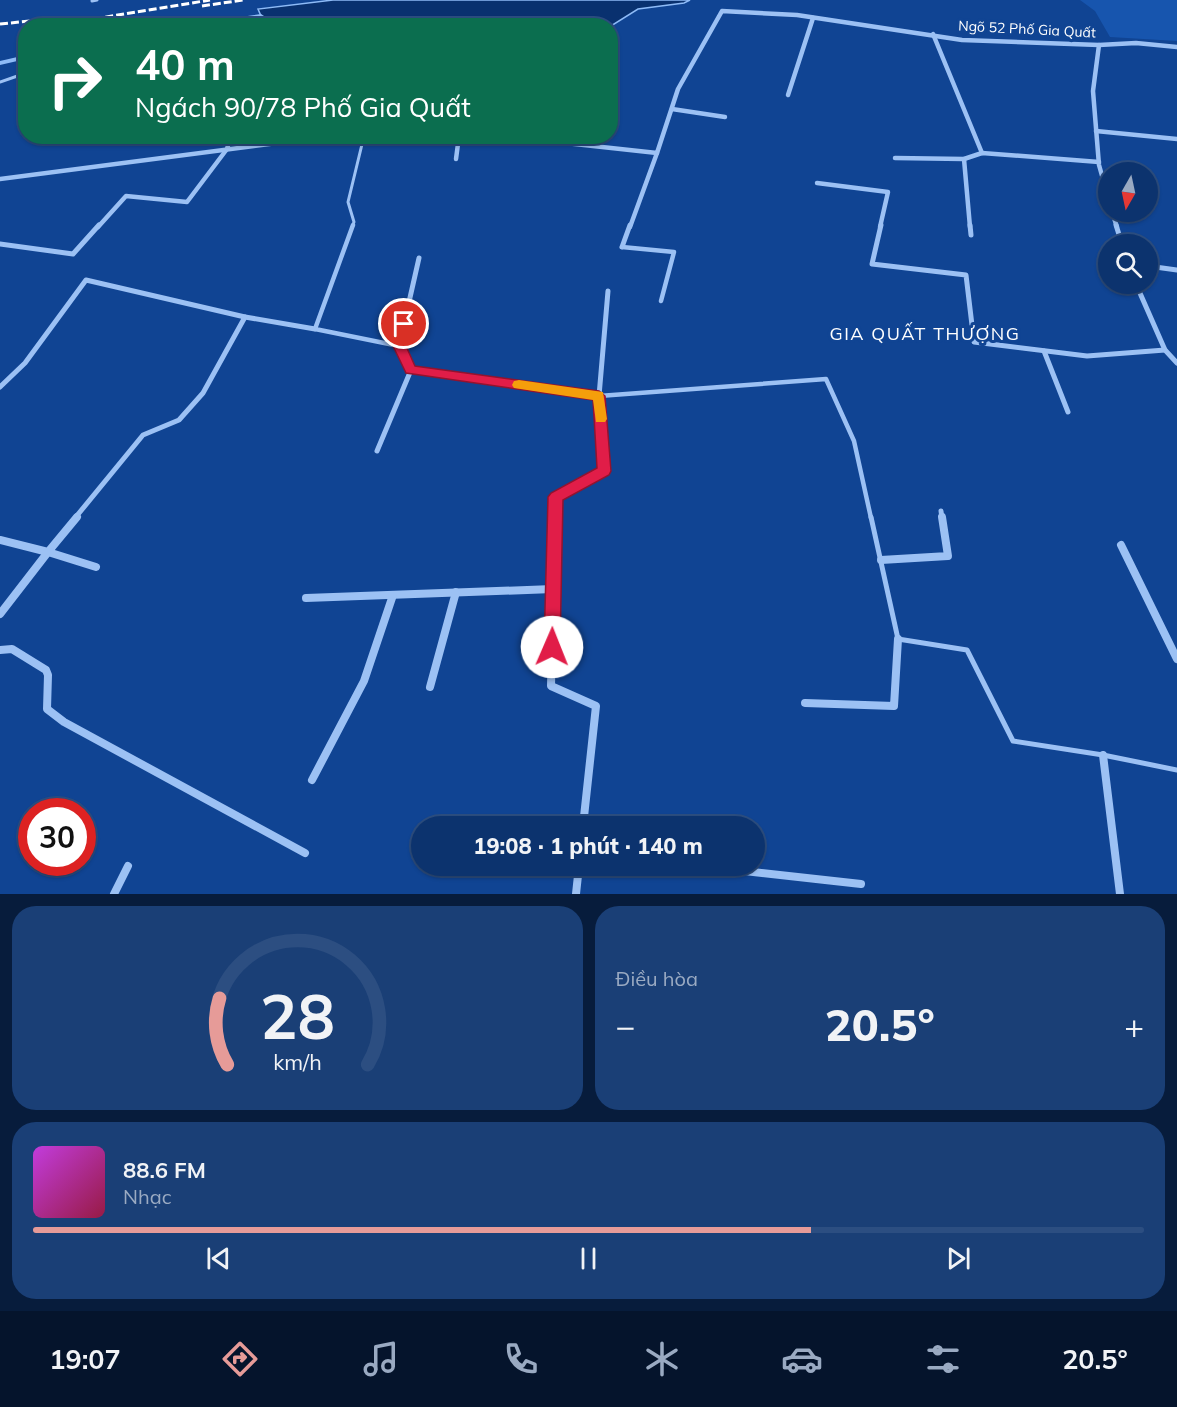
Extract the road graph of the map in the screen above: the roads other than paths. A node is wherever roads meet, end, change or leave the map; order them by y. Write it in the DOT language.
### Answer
graph roads {
  1 [pos="97,0"];
  2 [pos="92,1"];
  3 [pos="813,18"];
  4 [pos="933,34"];
  5 [pos="1099,45"];
  6 [pos="1177,47"];
  7 [pos="18,76"];
  8 [pos="0,82"];
  9 [pos="788,94"];
  10 [pos="672,109"];
  11 [pos="725,117"];
  12 [pos="1096,131"];
  13 [pos="1177,139"];
  14 [pos="229,144"];
  15 [pos="267,144"];
  16 [pos="362,144"];
  17 [pos="458,144"];
  18 [pos="574,144"];
  19 [pos="227,149"];
  20 [pos="657,153"];
  21 [pos="982,153"];
  22 [pos="895,158"];
  23 [pos="456,159"];
  24 [pos="964,159"];
  25 [pos="1099,162"];
  26 [pos="0,179"];
  27 [pos="817,183"];
  28 [pos="971,234"];
  29 [pos="0,244"];
  30 [pos="622,247"];
  31 [pos="419,258"];
  32 [pos="1158,267"];
  33 [pos="1177,270"];
  34 [pos="608,291"];
  35 [pos="1140,294"];
  36 [pos="661,301"];
  37 [pos="245,317"];
  38 [pos="315,329"];
  39 [pos="399,346"];
  40 [pos="1165,350"];
  41 [pos="1044,351"];
  42 [pos="1177,363"];
  43 [pos="411,370"];
  44 [pos="0,387"];
  45 [pos="599,396"];
  46 [pos="1068,412"];
  47 [pos="377,451"];
  48 [pos="941,511"];
  49 [pos="0,540"];
  50 [pos="1121,545"];
  51 [pos="48,552"];
  52 [pos="881,560"];
  53 [pos="96,567"];
  54 [pos="553,589"];
  55 [pos="456,592"];
  56 [pos="393,595"];
  57 [pos="306,597"];
  58 [pos="0,614"];
  59 [pos="898,639"];
  60 [pos="0,650"];
  61 [pos="1177,659"];
  62 [pos="430,687"];
  63 [pos="805,703"];
  64 [pos="1103,755"];
  65 [pos="1177,770"];
  66 [pos="312,780"];
  67 [pos="584,816"];
  68 [pos="305,853"];
  69 [pos="128,866"];
  70 [pos="765,873"];
  71 [pos="578,876"];
  72 [pos="861,884"];
  73 [pos="114,894"];
  74 [pos="576,894"];
  75 [pos="1120,894"];
  1 -- 2 [label="lane"];
  3 -- 4 [label="street, Ngõ 52 Phố Gia Quất"];
  3 -- 9 [label="street"];
  3 -- 10 [label="street, Ngõ 52 Phố Gia Quất"];
  4 -- 5 [label="street, Ngõ 52 Phố Gia Quất"];
  4 -- 21 [label="street"];
  5 -- 6 [label="street, Ngõ 52 Phố Gia Quất"];
  5 -- 12 [label="street"];
  7 -- 8 [label="lane"];
  10 -- 11 [label="street"];
  10 -- 20 [label="street, Ngõ 52 Phố Gia Quất"];
  12 -- 13 [label="street"];
  12 -- 25 [label="street"];
  14 -- 19 [label="street"];
  15 -- 19 [label="street"];
  16 -- 38 [label="lane"];
  17 -- 23 [label="street"];
  18 -- 20 [label="street"];
  19 -- 26 [label="street"];
  19 -- 29 [label="street"];
  20 -- 30 [label="street, Ngõ 52 Phố Gia Quất"];
  21 -- 24 [label="street"];
  21 -- 25 [label="street"];
  22 -- 24 [label="street"];
  24 -- 28 [label="street"];
  27 -- 41 [label="street"];
  30 -- 36 [label="lane"];
  31 -- 39 [label="street"];
  32 -- 33 [label="street"];
  34 -- 45 [label="street"];
  35 -- 40 [label="street"];
  37 -- 38 [label="street"];
  37 -- 44 [label="street"];
  37 -- 51 [label="street"];
  38 -- 39 [label="lane"];
  39 -- 43 [label="lane"];
  40 -- 41 [label="street"];
  40 -- 42 [label="street"];
  41 -- 46 [label="street"];
  43 -- 45 [label="lane"];
  43 -- 47 [label="street"];
  45 -- 52 [label="lane"];
  45 -- 54 [label="street"];
  48 -- 52 [label="street"];
  49 -- 51 [label="street"];
  50 -- 61 [label="street"];
  51 -- 53 [label="street"];
  51 -- 58 [label="street"];
  52 -- 59 [label="lane"];
  54 -- 55 [label="street"];
  54 -- 67 [label="street"];
  55 -- 56 [label="street"];
  55 -- 62 [label="street"];
  56 -- 57 [label="street"];
  56 -- 66 [label="street"];
  59 -- 63 [label="street"];
  59 -- 64 [label="lane"];
  60 -- 68 [label="street"];
  64 -- 65 [label="lane"];
  64 -- 75 [label="street"];
  69 -- 73 [label="street"];
  70 -- 72 [label="street"];
  71 -- 74 [label="street"];
}
